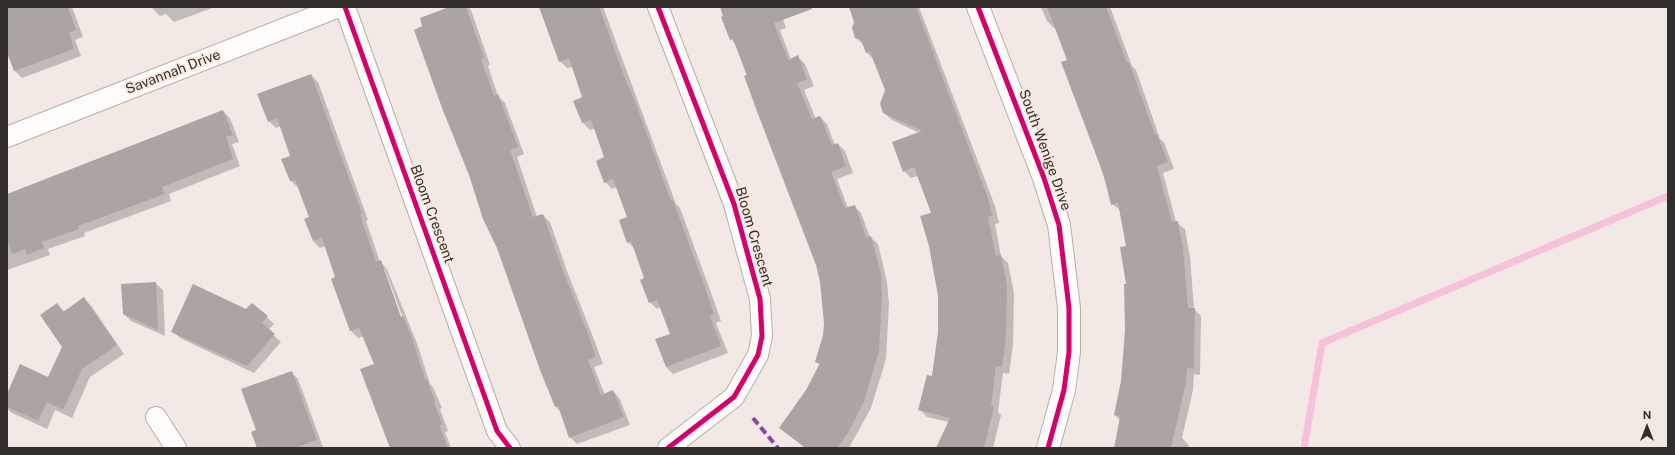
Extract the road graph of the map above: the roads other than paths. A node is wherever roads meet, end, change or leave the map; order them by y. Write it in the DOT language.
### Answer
graph roads {
  1 [pos="339,7"];
  2 [pos="345,7"];
  3 [pos="658,7"];
  4 [pos="978,7"];
  5 [pos="7,137"];
  6 [pos="156,417"];
  7 [pos="176,448"];
  8 [pos="510,448"];
  9 [pos="668,448"];
  10 [pos="1048,448"];
  1 -- 5 [label="street, Savannah Drive"];
  2 -- 8 [label="street, Bloom Crescent"];
  3 -- 9 [label="street, Bloom Crescent"];
  4 -- 10 [label="street, South Wenige Drive"];
  6 -- 7 [label="street"];
}
